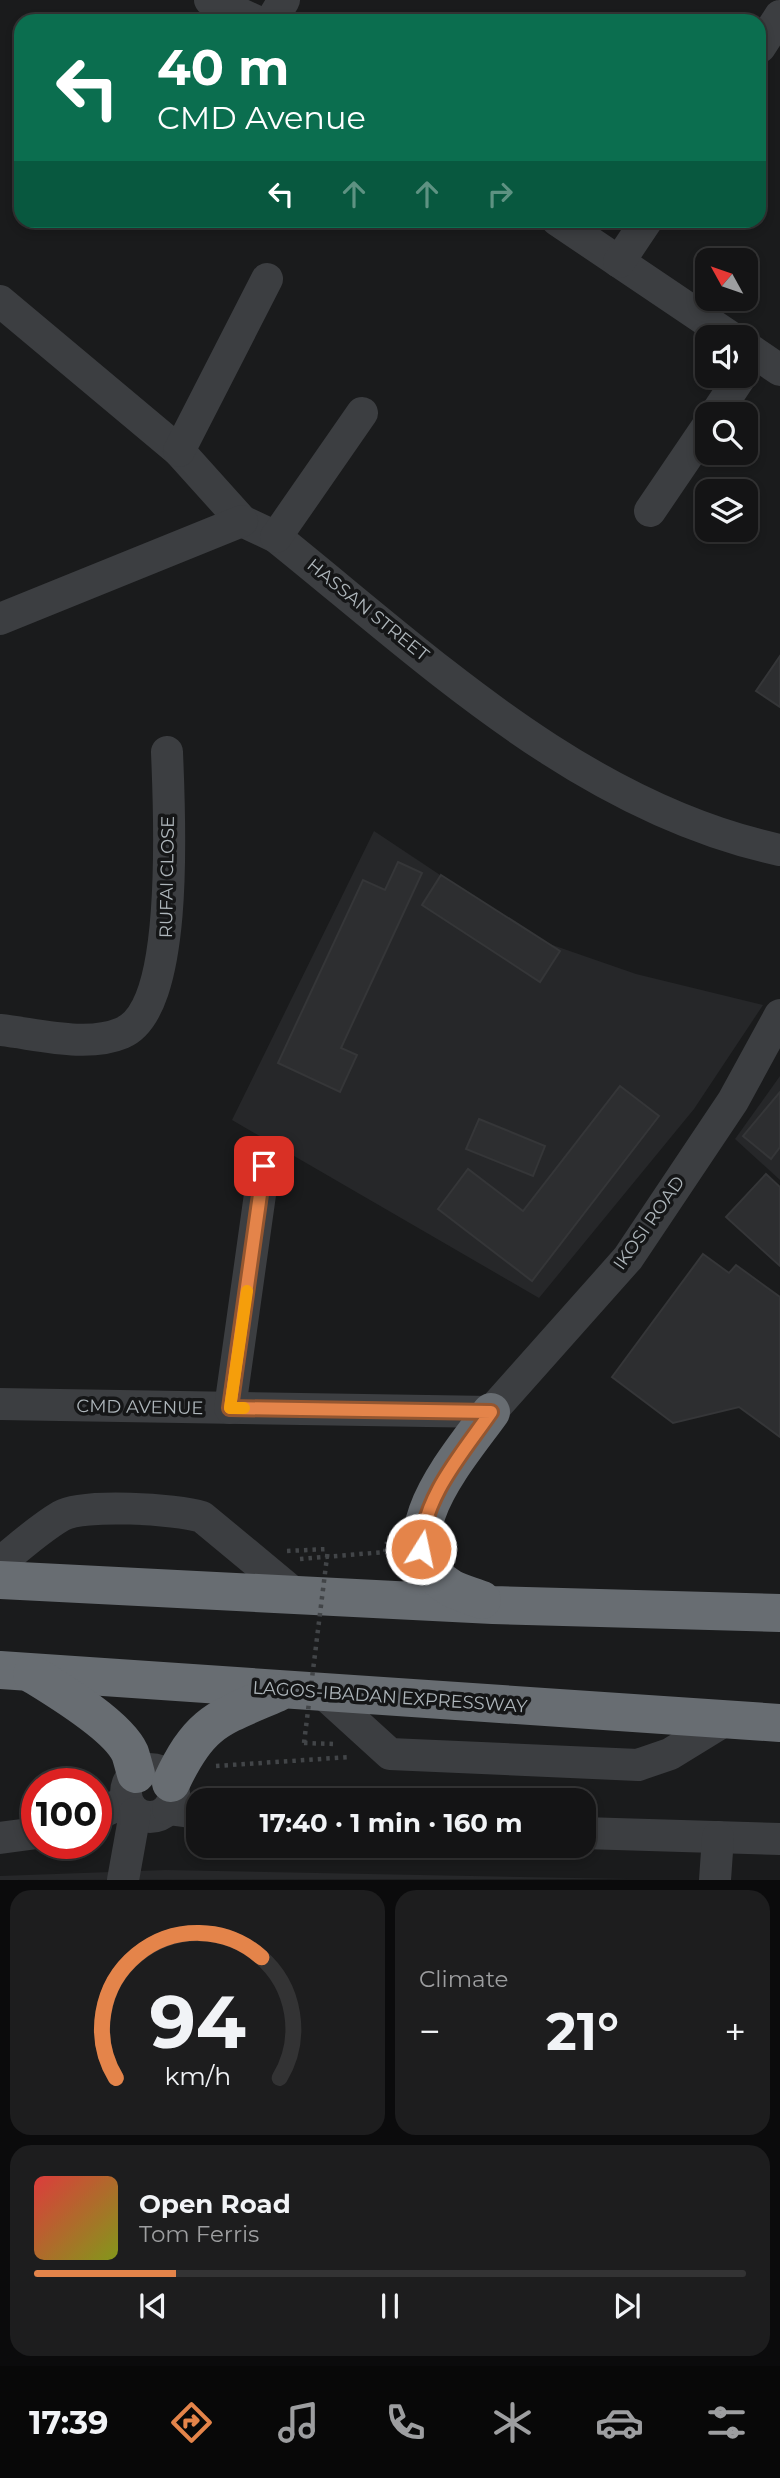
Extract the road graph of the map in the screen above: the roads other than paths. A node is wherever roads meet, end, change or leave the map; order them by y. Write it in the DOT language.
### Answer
graph roads {
  1 [pos="210,0"];
  2 [pos="241,14"];
  3 [pos="780,16"];
  4 [pos="766,38"];
  5 [pos="569,228"];
  6 [pos="642,228"];
  7 [pos="619,262"];
  8 [pos="267,279"];
  9 [pos="0,301"];
  10 [pos="704,325"];
  11 [pos="362,413"];
  12 [pos="695,445"];
  13 [pos="179,451"];
  14 [pos="650,511"];
  15 [pos="242,521"];
  16 [pos="276,537"];
  17 [pos="0,619"];
  18 [pos="167,752"];
  19 [pos="780,850"];
  20 [pos="780,1015"];
  21 [pos="0,1030"];
  22 [pos="264,1166"];
  23 [pos="0,1404"];
  24 [pos="230,1408"];
  25 [pos="491,1412"];
  26 [pos="0,1563"];
  27 [pos="0,1580"];
  28 [pos="296,1595"];
  29 [pos="493,1605"];
  30 [pos="780,1614"];
  31 [pos="9,1672"];
  32 [pos="284,1690"];
  33 [pos="323,1693"];
  34 [pos="727,1719"];
  35 [pos="780,1723"];
  36 [pos="156,1799"];
  37 [pos="112,1811"];
  38 [pos="596,1833"];
  39 [pos="21,1835"];
  40 [pos="718,1837"];
  41 [pos="0,1838"];
  42 [pos="780,1839"];
  43 [pos="123,1880"];
  44 [pos="715,1880"];
  1 -- 2 [label="street"];
  3 -- 4 [label="street"];
  5 -- 7 [label="street"];
  6 -- 7 [label="street"];
  7 -- 10 [label="street"];
  8 -- 13 [label="street"];
  9 -- 13 [label="street, HASSAN STREET"];
  11 -- 16 [label="street"];
  12 -- 14 [label="street"];
  13 -- 15 [label="street, HASSAN STREET"];
  15 -- 16 [label="street, HASSAN STREET"];
  15 -- 17 [label="street"];
  16 -- 19 [label="street, HASSAN STREET"];
  18 -- 21 [label="street, RUFAI CLOSE"];
  20 -- 25 [label="street, IKOSI ROAD"];
  22 -- 24 [label="street"];
  23 -- 24 [label="street, CMD AVENUE"];
  24 -- 25 [label="street, CMD AVENUE"];
  25 -- 29 [label="highway"];
  26 -- 28 [label="street"];
  27 -- 28 [label="highway"];
  28 -- 29 [label="highway"];
  29 -- 30 [label="highway"];
  31 -- 32 [label="highway, LAGOS-IBADAN EXPRESSWAY"];
  31 -- 36 [label="highway"];
  32 -- 33 [label="highway, LAGOS-IBADAN EXPRESSWAY"];
  32 -- 36 [label="highway"];
  33 -- 34 [label="highway, LAGOS-IBADAN EXPRESSWAY"];
  33 -- 34 [label="street"];
  34 -- 35 [label="highway, LAGOS-IBADAN EXPRESSWAY"];
  36 -- 37 [label="street"];
  36 -- 43 [label="street"];
  38 -- 40 [label="street"];
  39 -- 41 [label="street"];
  40 -- 42 [label="street"];
  40 -- 44 [label="street"];
}
